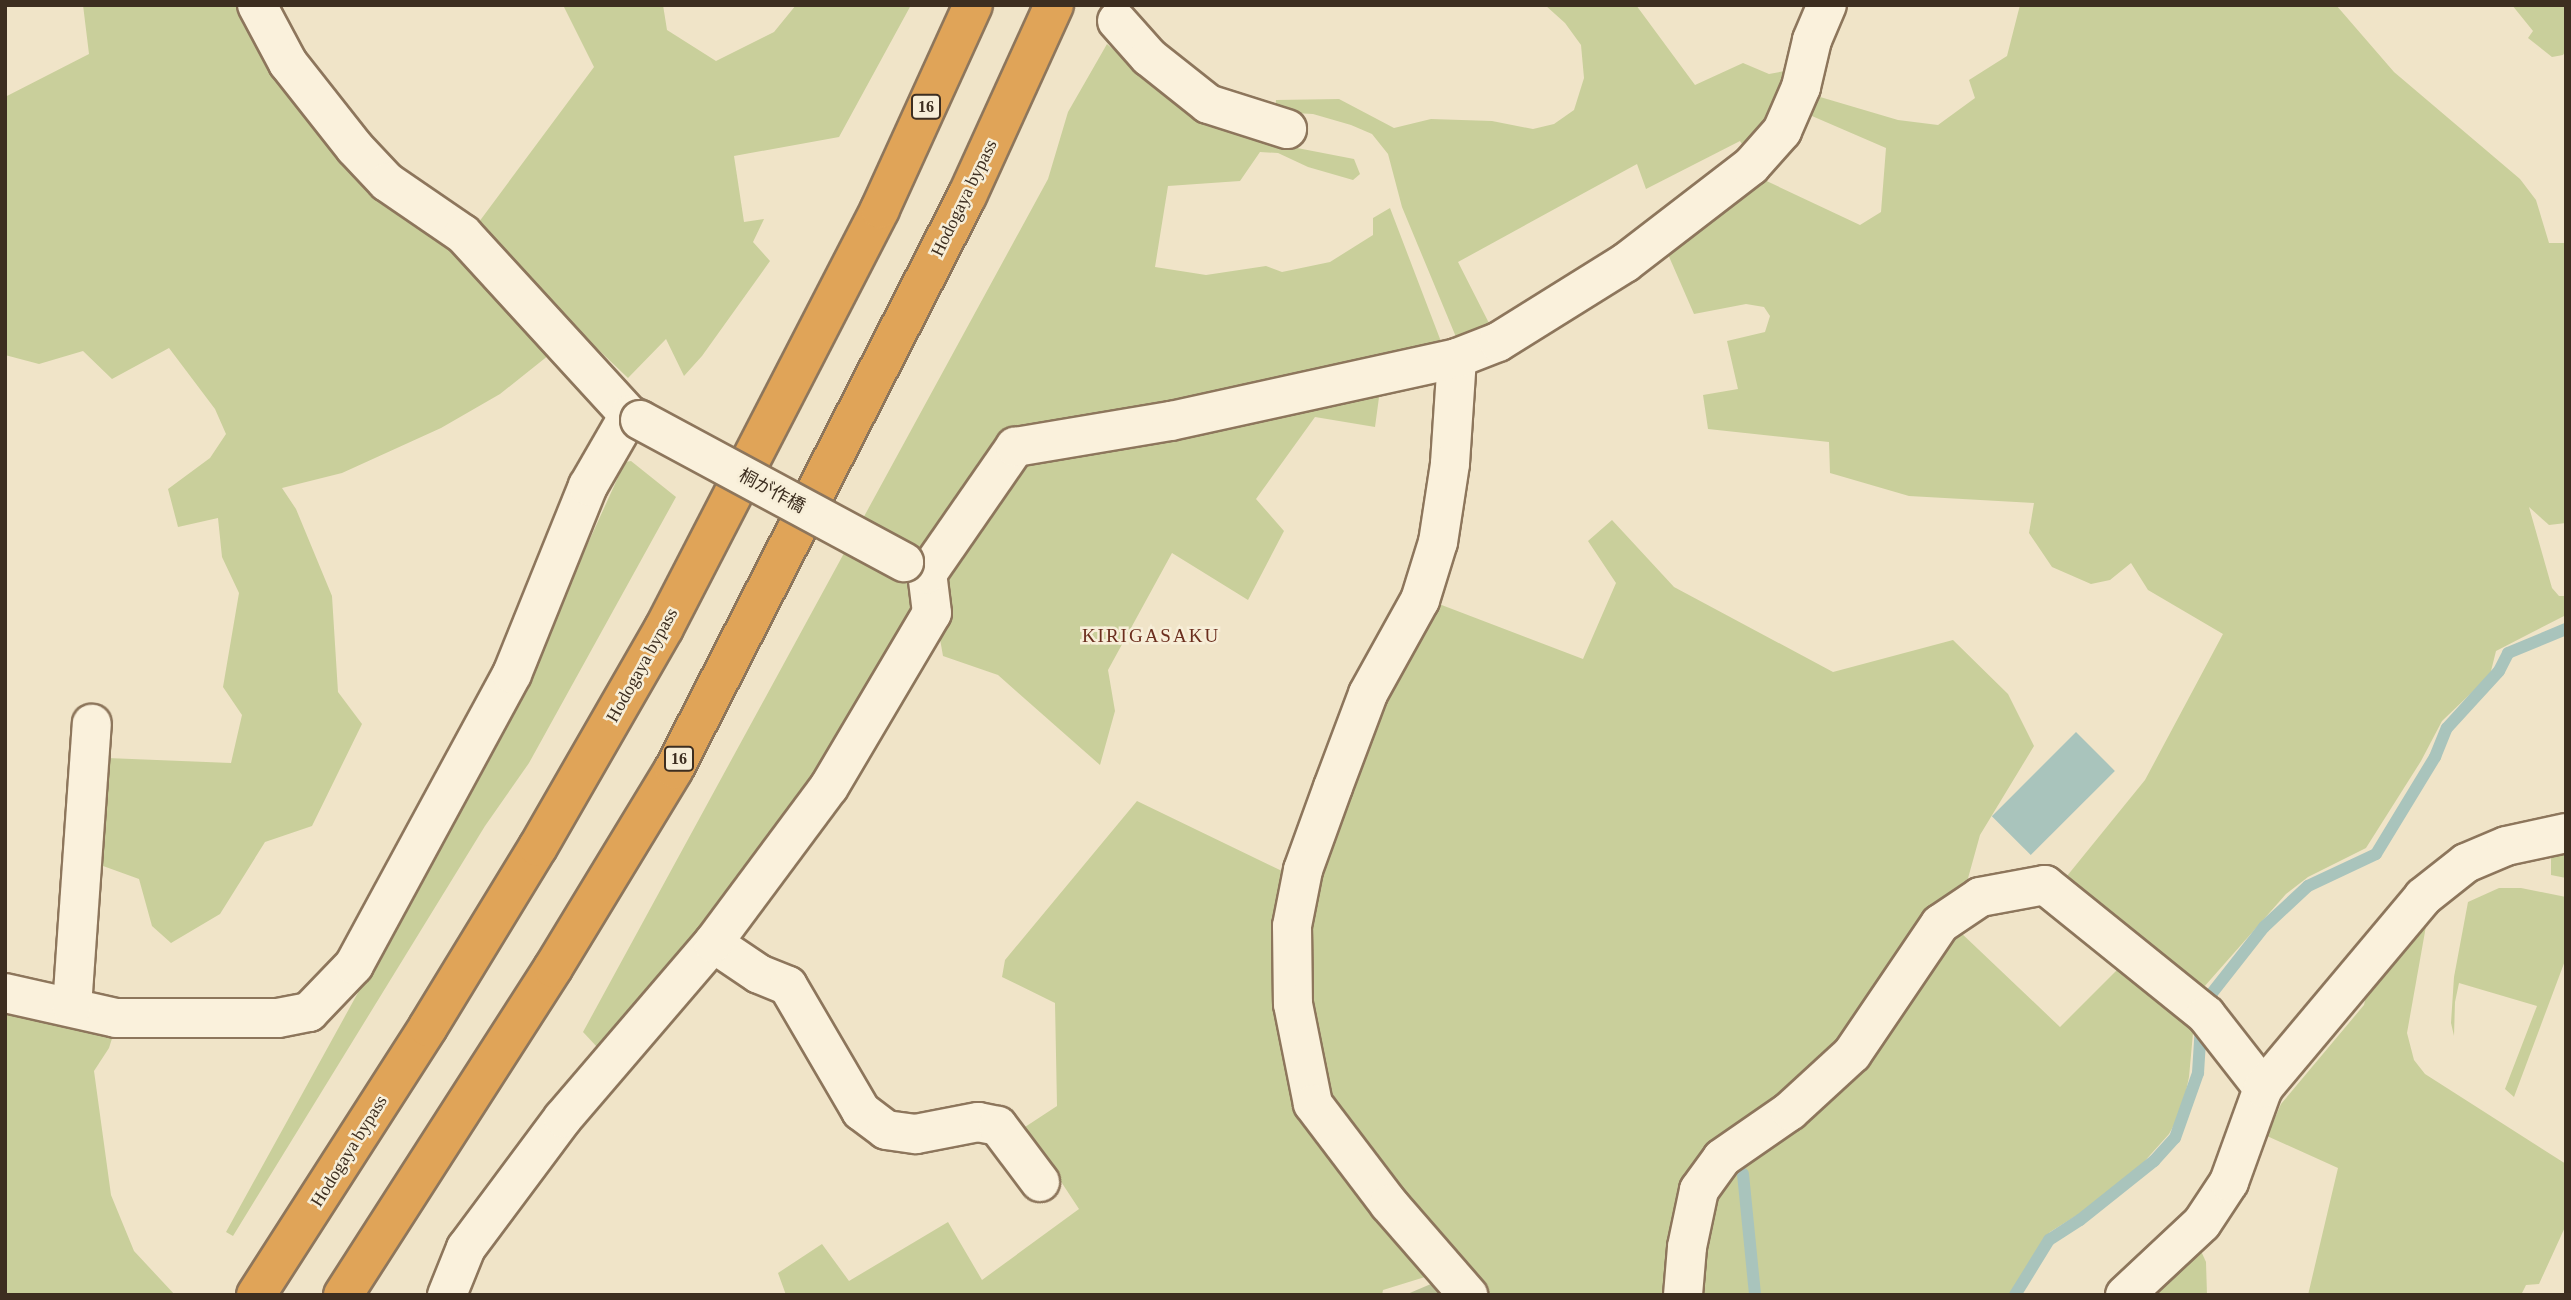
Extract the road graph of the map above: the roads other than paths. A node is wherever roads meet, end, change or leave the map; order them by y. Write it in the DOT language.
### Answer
graph roads {
  1 [pos="257,5"];
  2 [pos="973,5"];
  3 [pos="1054,5"];
  4 [pos="1827,5"];
  5 [pos="1117,21"];
  6 [pos="1287,129"];
  7 [pos="1457,358"];
  8 [pos="635,418"];
  9 [pos="915,568"];
  10 [pos="92,724"];
  11 [pos="2566,833"];
  12 [pos="713,943"];
  13 [pos="5,993"];
  14 [pos="72,1007"];
  15 [pos="2263,1088"];
  16 [pos="1040,1182"];
  17 [pos="256,1295"];
  18 [pos="343,1295"];
  19 [pos="447,1295"];
  20 [pos="1468,1295"];
  21 [pos="1683,1295"];
  22 [pos="2126,1295"];
  1 -- 8 [label="street, 桐が作橋"];
  2 -- 17 [label="highway, Hodogaya bypass / 16"];
  3 -- 18 [label="highway, Hodogaya bypass / 16"];
  4 -- 7 [label="street"];
  5 -- 6 [label="street"];
  7 -- 9 [label="street"];
  7 -- 20 [label="street"];
  8 -- 9 [label="street, 桐が作橋, bridge"];
  8 -- 14 [label="street"];
  9 -- 12 [label="street"];
  10 -- 14 [label="street"];
  11 -- 15 [label="street"];
  12 -- 16 [label="street"];
  12 -- 19 [label="street"];
  13 -- 14 [label="street"];
  15 -- 21 [label="street"];
  15 -- 22 [label="street"];
}
